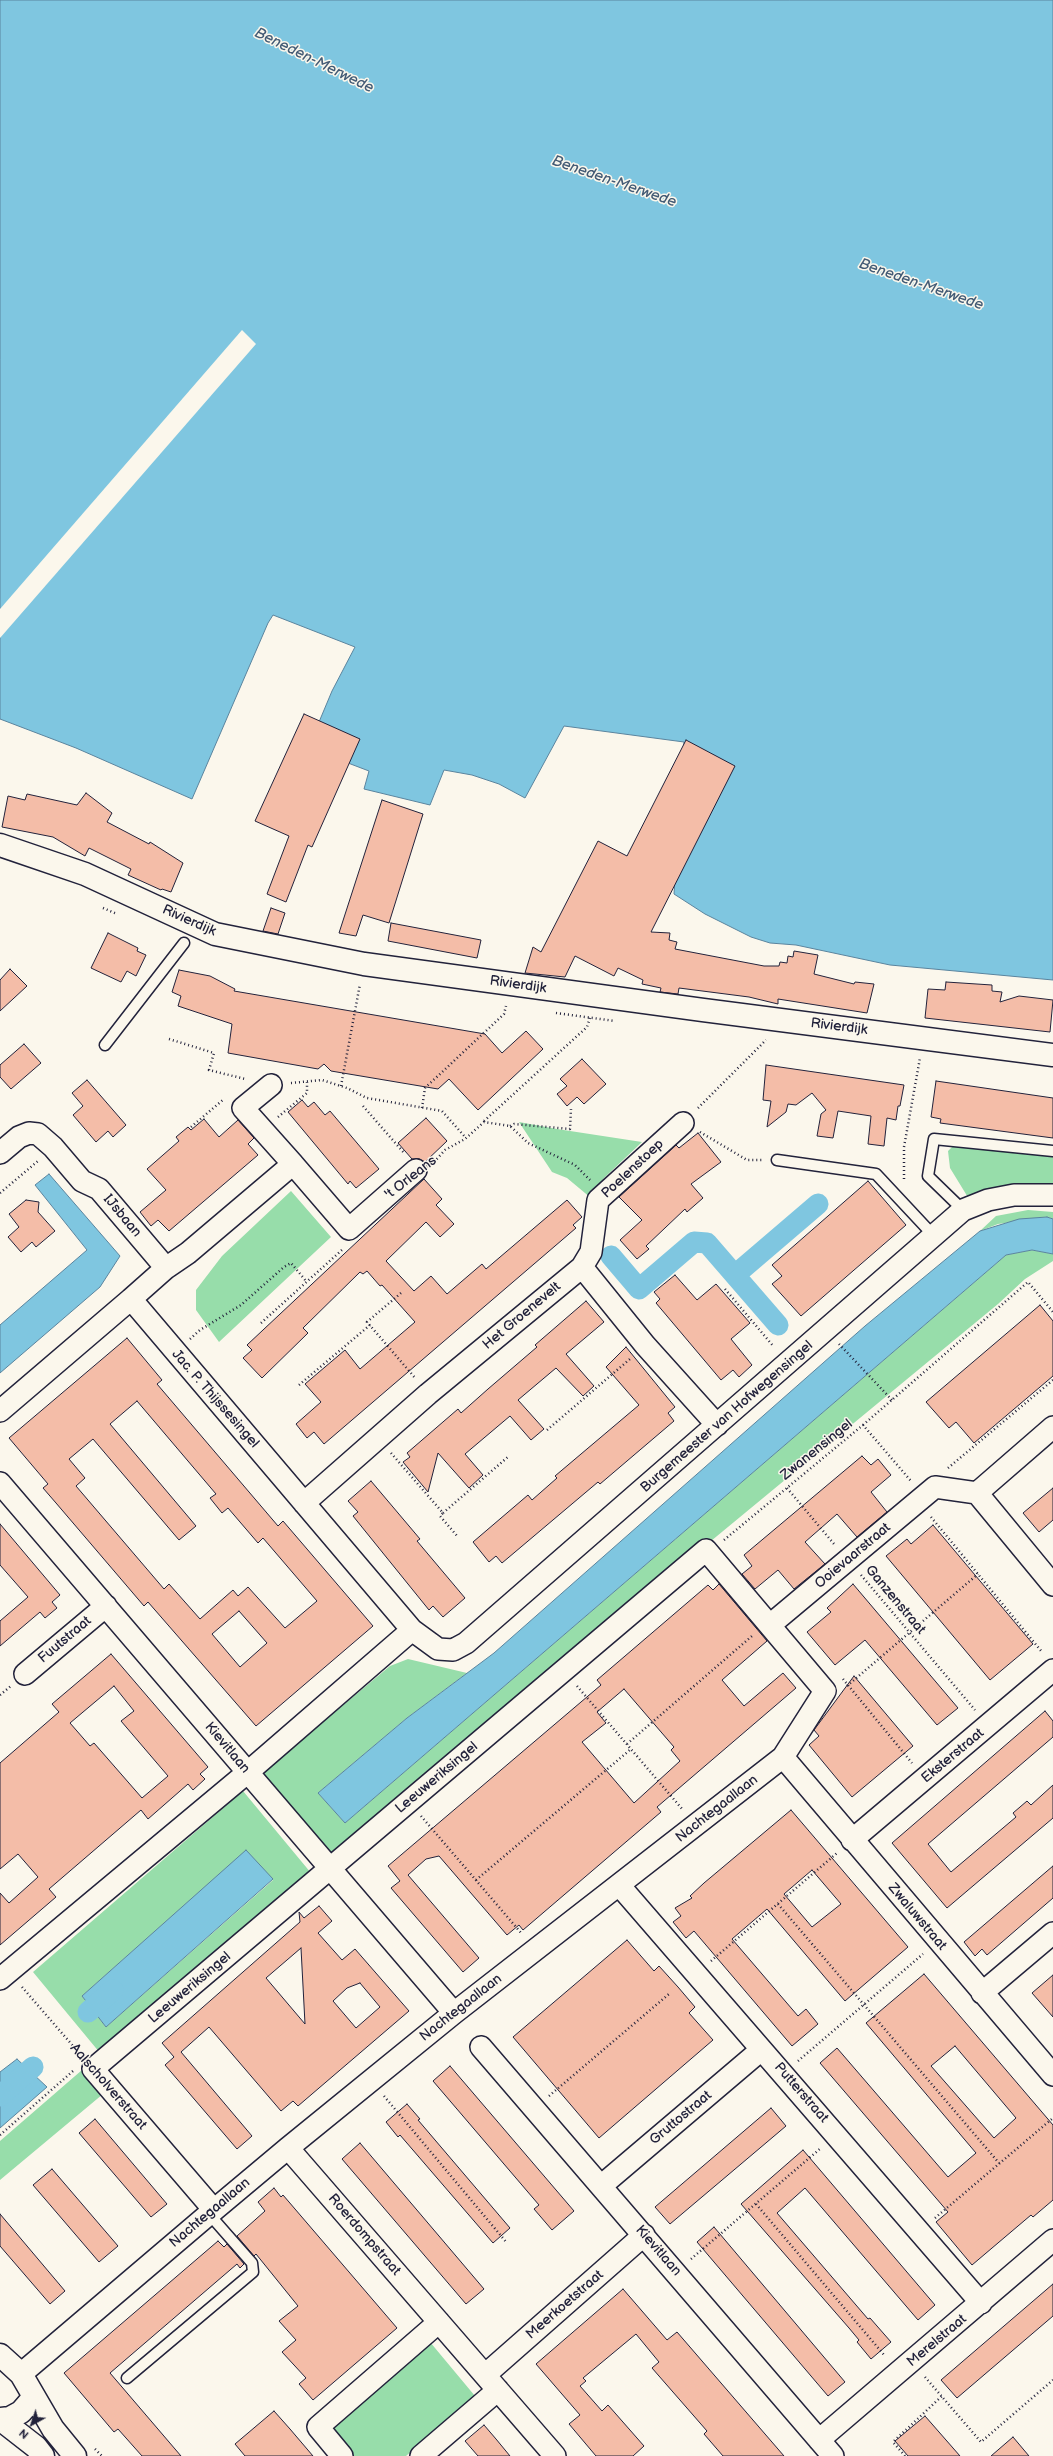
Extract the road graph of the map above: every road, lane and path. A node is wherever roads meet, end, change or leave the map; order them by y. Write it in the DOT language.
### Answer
graph roads {
  1 [pos="0,845"];
  2 [pos="184,943"];
  3 [pos="360,984"];
  4 [pos="506,1006"];
  5 [pos="590,1018"];
  6 [pos="768,1039"];
  7 [pos="169,1040"];
  8 [pos="105,1045"];
  9 [pos="920,1054"];
  10 [pos="1053,1054"];
  11 [pos="307,1082"];
  12 [pos="241,1084"];
  13 [pos="279,1084"];
  14 [pos="341,1086"];
  15 [pos="230,1094"];
  16 [pos="363,1106"];
  17 [pos="422,1108"];
  18 [pos="571,1109"];
  19 [pos="484,1122"];
  20 [pos="684,1123"];
  21 [pos="510,1126"];
  22 [pos="191,1127"];
  23 [pos="263,1130"];
  24 [pos="466,1138"];
  25 [pos="53,1147"];
  26 [pos="1053,1151"];
  27 [pos="0,1153"];
  28 [pos="777,1160"];
  29 [pos="293,1164"];
  30 [pos="419,1171"];
  31 [pos="588,1178"];
  32 [pos="907,1183"];
  33 [pos="0,1193"];
  34 [pos="1053,1195"];
  35 [pos="963,1210"];
  36 [pos="349,1230"];
  37 [pos="933,1235"];
  38 [pos="582,1267"];
  39 [pos="166,1268"];
  40 [pos="306,1281"];
  41 [pos="725,1290"];
  42 [pos="401,1293"];
  43 [pos="131,1299"];
  44 [pos="1053,1312"];
  45 [pos="261,1323"];
  46 [pos="370,1325"];
  47 [pos="203,1328"];
  48 [pos="645,1345"];
  49 [pos="840,1345"];
  50 [pos="788,1364"];
  51 [pos="1053,1380"];
  52 [pos="299,1385"];
  53 [pos="428,1394"];
  54 [pos="892,1400"];
  55 [pos="0,1411"];
  56 [pos="717,1425"];
  57 [pos="863,1426"];
  58 [pos="1053,1427"];
  59 [pos="547,1430"];
  60 [pos="378,1438"];
  61 [pos="509,1456"];
  62 [pos="0,1483"];
  63 [pos="936,1487"];
  64 [pos="787,1488"];
  65 [pos="977,1494"];
  66 [pos="304,1502"];
  67 [pos="918,1502"];
  68 [pos="443,1513"];
  69 [pos="458,1537"];
  70 [pos="706,1550"];
  71 [pos="848,1561"];
  72 [pos="978,1574"];
  73 [pos="1053,1585"];
  74 [pos="106,1606"];
  75 [pos="769,1624"];
  76 [pos="412,1630"];
  77 [pos="910,1633"];
  78 [pos="1043,1653"];
  79 [pos="564,1670"];
  80 [pos="1053,1670"];
  81 [pos="25,1674"];
  82 [pos="839,1674"];
  83 [pos="848,1685"];
  84 [pos="825,1691"];
  85 [pos="988,1726"];
  86 [pos="627,1744"];
  87 [pos="631,1749"];
  88 [pos="783,1757"];
  89 [pos="248,1772"];
  90 [pos="925,1779"];
  91 [pos="409,1801"];
  92 [pos="696,1825"];
  93 [pos="852,1840"];
  94 [pos="331,1869"];
  95 [pos="476,1880"];
  96 [pos="619,1885"];
  97 [pos="778,1904"];
  98 [pos="1053,1933"];
  99 [pos="938,1941"];
  100 [pos="536,1950"];
  101 [pos="696,1974"];
  102 [pos="5,1976"];
  103 [pos="982,1993"];
  104 [pos="669,1994"];
  105 [pos="864,2004"];
  106 [pos="454,2013"];
  107 [pos="481,2047"];
  108 [pos="761,2050"];
  109 [pos="89,2065"];
  110 [pos="784,2073"];
  111 [pos="1053,2075"];
  112 [pos="370,2081"];
  113 [pos="534,2109"];
  114 [pos="1053,2118"];
  115 [pos="0,2135"];
  116 [pos="837,2135"];
  117 [pos="288,2148"];
  118 [pos="999,2163"];
  119 [pos="601,2186"];
  120 [pos="756,2204"];
  121 [pos="211,2212"];
  122 [pos="919,2231"];
  123 [pos="644,2235"];
  124 [pos="1053,2240"];
  125 [pos="506,2243"];
  126 [pos="676,2272"];
  127 [pos="981,2303"];
  128 [pos="439,2322"];
  129 [pos="0,2356"];
  130 [pos="905,2367"];
  131 [pos="21,2374"];
  132 [pos="127,2378"];
  133 [pos="1053,2380"];
  134 [pos="491,2382"];
  135 [pos="942,2396"];
  136 [pos="34,2397"];
  137 [pos="0,2419"];
  138 [pos="820,2440"];
  139 [pos="43,2456"];
  140 [pos="76,2456"];
  141 [pos="342,2456"];
  142 [pos="421,2456"];
  143 [pos="555,2456"];
  144 [pos="833,2456"];
  145 [pos="904,2456"];
  1 -- 10 [label="street, Rivierdijk"];
  2 -- 8 [label="lane, Rivierdijk"];
  3 -- 14 [label="path"];
  4 -- 17 [label="path"];
  5 -- 19 [label="path, 't Orleans"];
  6 -- 20 [label="path"];
  7 -- 12 [label="path"];
  9 -- 32 [label="path"];
  11 -- 13 [label="path"];
  11 -- 14 [label="path"];
  11 -- 23 [label="path"];
  13 -- 23 [label="street"];
  14 -- 17 [label="path"];
  15 -- 22 [label="path"];
  16 -- 30 [label="path"];
  17 -- 24 [label="path"];
  18 -- 21 [label="path"];
  19 -- 21 [label="path"];
  19 -- 24 [label="path, 't Orleans"];
  20 -- 28 [label="path"];
  20 -- 38 [label="street, Poelenstoep"];
  21 -- 31 [label="path"];
  23 -- 29 [label="street"];
  24 -- 30 [label="path, 't Orleans"];
  25 -- 27 [label="street, IJsbaan"];
  25 -- 33 [label="path"];
  25 -- 39 [label="street, IJsbaan"];
  26 -- 35 [label="lane"];
  28 -- 37 [label="lane"];
  29 -- 36 [label="street"];
  29 -- 39 [label="street"];
  30 -- 36 [label="street, 't Orleans"];
  34 -- 35 [label="street, Burgemeester van Hofwegensingel"];
  35 -- 37 [label="street, Burgemeester van Hofwegensingel"];
  36 -- 40 [label="path"];
  37 -- 50 [label="street, Burgemeester van Hofwegensingel"];
  38 -- 48 [label="street"];
  38 -- 53 [label="street, Het Groenevelt"];
  39 -- 43 [label="street"];
  40 -- 45 [label="path"];
  40 -- 47 [label="path"];
  41 -- 50 [label="path"];
  42 -- 46 [label="path"];
  43 -- 55 [label="street"];
  43 -- 66 [label="street, Jac. P. Thijssesingel"];
  44 -- 54 [label="path"];
  46 -- 52 [label="path"];
  46 -- 53 [label="path"];
  48 -- 56 [label="street"];
  48 -- 59 [label="path"];
  49 -- 54 [label="path"];
  50 -- 56 [label="street, Burgemeester van Hofwegensingel"];
  51 -- 63 [label="path"];
  53 -- 60 [label="street, Het Groenevelt"];
  54 -- 57 [label="path"];
  56 -- 76 [label="street, Burgemeester van Hofwegensingel"];
  57 -- 63 [label="path, Zwanensingel"];
  57 -- 64 [label="path, Zwanensingel"];
  58 -- 65 [label="street"];
  60 -- 66 [label="street, Het Groenevelt"];
  60 -- 68 [label="path"];
  61 -- 68 [label="path"];
  62 -- 74 [label="street, Kievitlaan"];
  63 -- 65 [label="street"];
  63 -- 67 [label="street, Ooievaarstraat"];
  64 -- 70 [label="path, Zwanensingel"];
  64 -- 71 [label="path, Ganzenstraat"];
  65 -- 73 [label="street"];
  66 -- 76 [label="street, Jac. P. Thijssesingel"];
  67 -- 71 [label="street, Ooievaarstraat"];
  67 -- 72 [label="path"];
  68 -- 69 [label="path"];
  70 -- 75 [label="street"];
  70 -- 79 [label="street, Leeuweriksingel"];
  71 -- 75 [label="street, Ooievaarstraat"];
  71 -- 77 [label="path, Ganzenstraat"];
  72 -- 77 [label="path"];
  72 -- 78 [label="path"];
  74 -- 81 [label="street, Fuutstraat"];
  74 -- 89 [label="street, Kievitlaan"];
  75 -- 84 [label="street"];
  75 -- 86 [label="path"];
  76 -- 89 [label="street"];
  77 -- 83 [label="path"];
  77 -- 85 [label="path, Ganzenstraat"];
  79 -- 86 [label="path"];
  79 -- 91 [label="street, Leeuweriksingel"];
  80 -- 85 [label="street, Eksterstraat"];
  82 -- 83 [label="path"];
  83 -- 84 [label="path"];
  83 -- 90 [label="path"];
  84 -- 88 [label="street, Nachtegaallaan"];
  85 -- 90 [label="street, Eksterstraat"];
  86 -- 87 [label="path"];
  87 -- 92 [label="path"];
  87 -- 95 [label="path"];
  88 -- 92 [label="street, Nachtegaallaan"];
  88 -- 93 [label="street, Zwaluwstraat"];
  89 -- 94 [label="street, Kievitlaan"];
  89 -- 102 [label="street"];
  90 -- 93 [label="street, Eksterstraat"];
  91 -- 94 [label="street, Leeuweriksingel"];
  91 -- 95 [label="path"];
  92 -- 96 [label="street, Nachtegaallaan"];
  93 -- 97 [label="path"];
  93 -- 99 [label="street, Zwaluwstraat"];
  94 -- 106 [label="street, Kievitlaan"];
  94 -- 109 [label="street, Leeuweriksingel"];
  95 -- 100 [label="path"];
  96 -- 100 [label="street, Nachtegaallaan"];
  96 -- 101 [label="street, Putterstraat"];
  97 -- 101 [label="path"];
  97 -- 105 [label="path"];
  98 -- 103 [label="street"];
  99 -- 103 [label="street, Zwaluwstraat"];
  99 -- 105 [label="path"];
  100 -- 106 [label="street, Nachtegaallaan"];
  101 -- 108 [label="street, Putterstraat"];
  102 -- 109 [label="path, Aalscholverstraat"];
  103 -- 111 [label="street, Zwaluwstraat"];
  104 -- 113 [label="path"];
  105 -- 110 [label="path"];
  105 -- 118 [label="path"];
  106 -- 112 [label="street, Nachtegaallaan"];
  107 -- 113 [label="street, Kievitlaan"];
  108 -- 110 [label="street, Putterstraat"];
  108 -- 119 [label="street, Gruttostraat"];
  109 -- 115 [label="path"];
  109 -- 121 [label="street, Aalscholverstraat"];
  110 -- 116 [label="street, Putterstraat"];
  112 -- 117 [label="street, Nachtegaallaan"];
  112 -- 125 [label="path"];
  113 -- 119 [label="street, Kievitlaan"];
  114 -- 118 [label="path"];
  116 -- 120 [label="path"];
  116 -- 122 [label="street, Putterstraat"];
  117 -- 121 [label="street, Nachtegaallaan"];
  117 -- 128 [label="street, Roerdompstraat"];
  118 -- 122 [label="path"];
  119 -- 123 [label="street, Kievitlaan"];
  120 -- 126 [label="path"];
  120 -- 130 [label="path"];
  121 -- 131 [label="street, Nachtegaallaan"];
  121 -- 132 [label="lane"];
  122 -- 127 [label="street, Putterstraat"];
  123 -- 126 [label="street, Kievitlaan"];
  123 -- 134 [label="street, Meerkoetstraat"];
  124 -- 127 [label="street, Merelstraat"];
  126 -- 138 [label="street, Kievitlaan"];
  127 -- 130 [label="street, Merelstraat"];
  128 -- 134 [label="street, Roerdompstraat"];
  128 -- 141 [label="street"];
  129 -- 131 [label="street"];
  130 -- 135 [label="path"];
  130 -- 138 [label="street, Merelstraat"];
  131 -- 136 [label="street"];
  133 -- 135 [label="path"];
  134 -- 142 [label="street"];
  134 -- 143 [label="street, Roerdompstraat"];
  135 -- 145 [label="path"];
  136 -- 137 [label="street"];
  136 -- 140 [label="street"];
  137 -- 139 [label="street"];
  138 -- 144 [label="street, Kievitlaan"];
}
